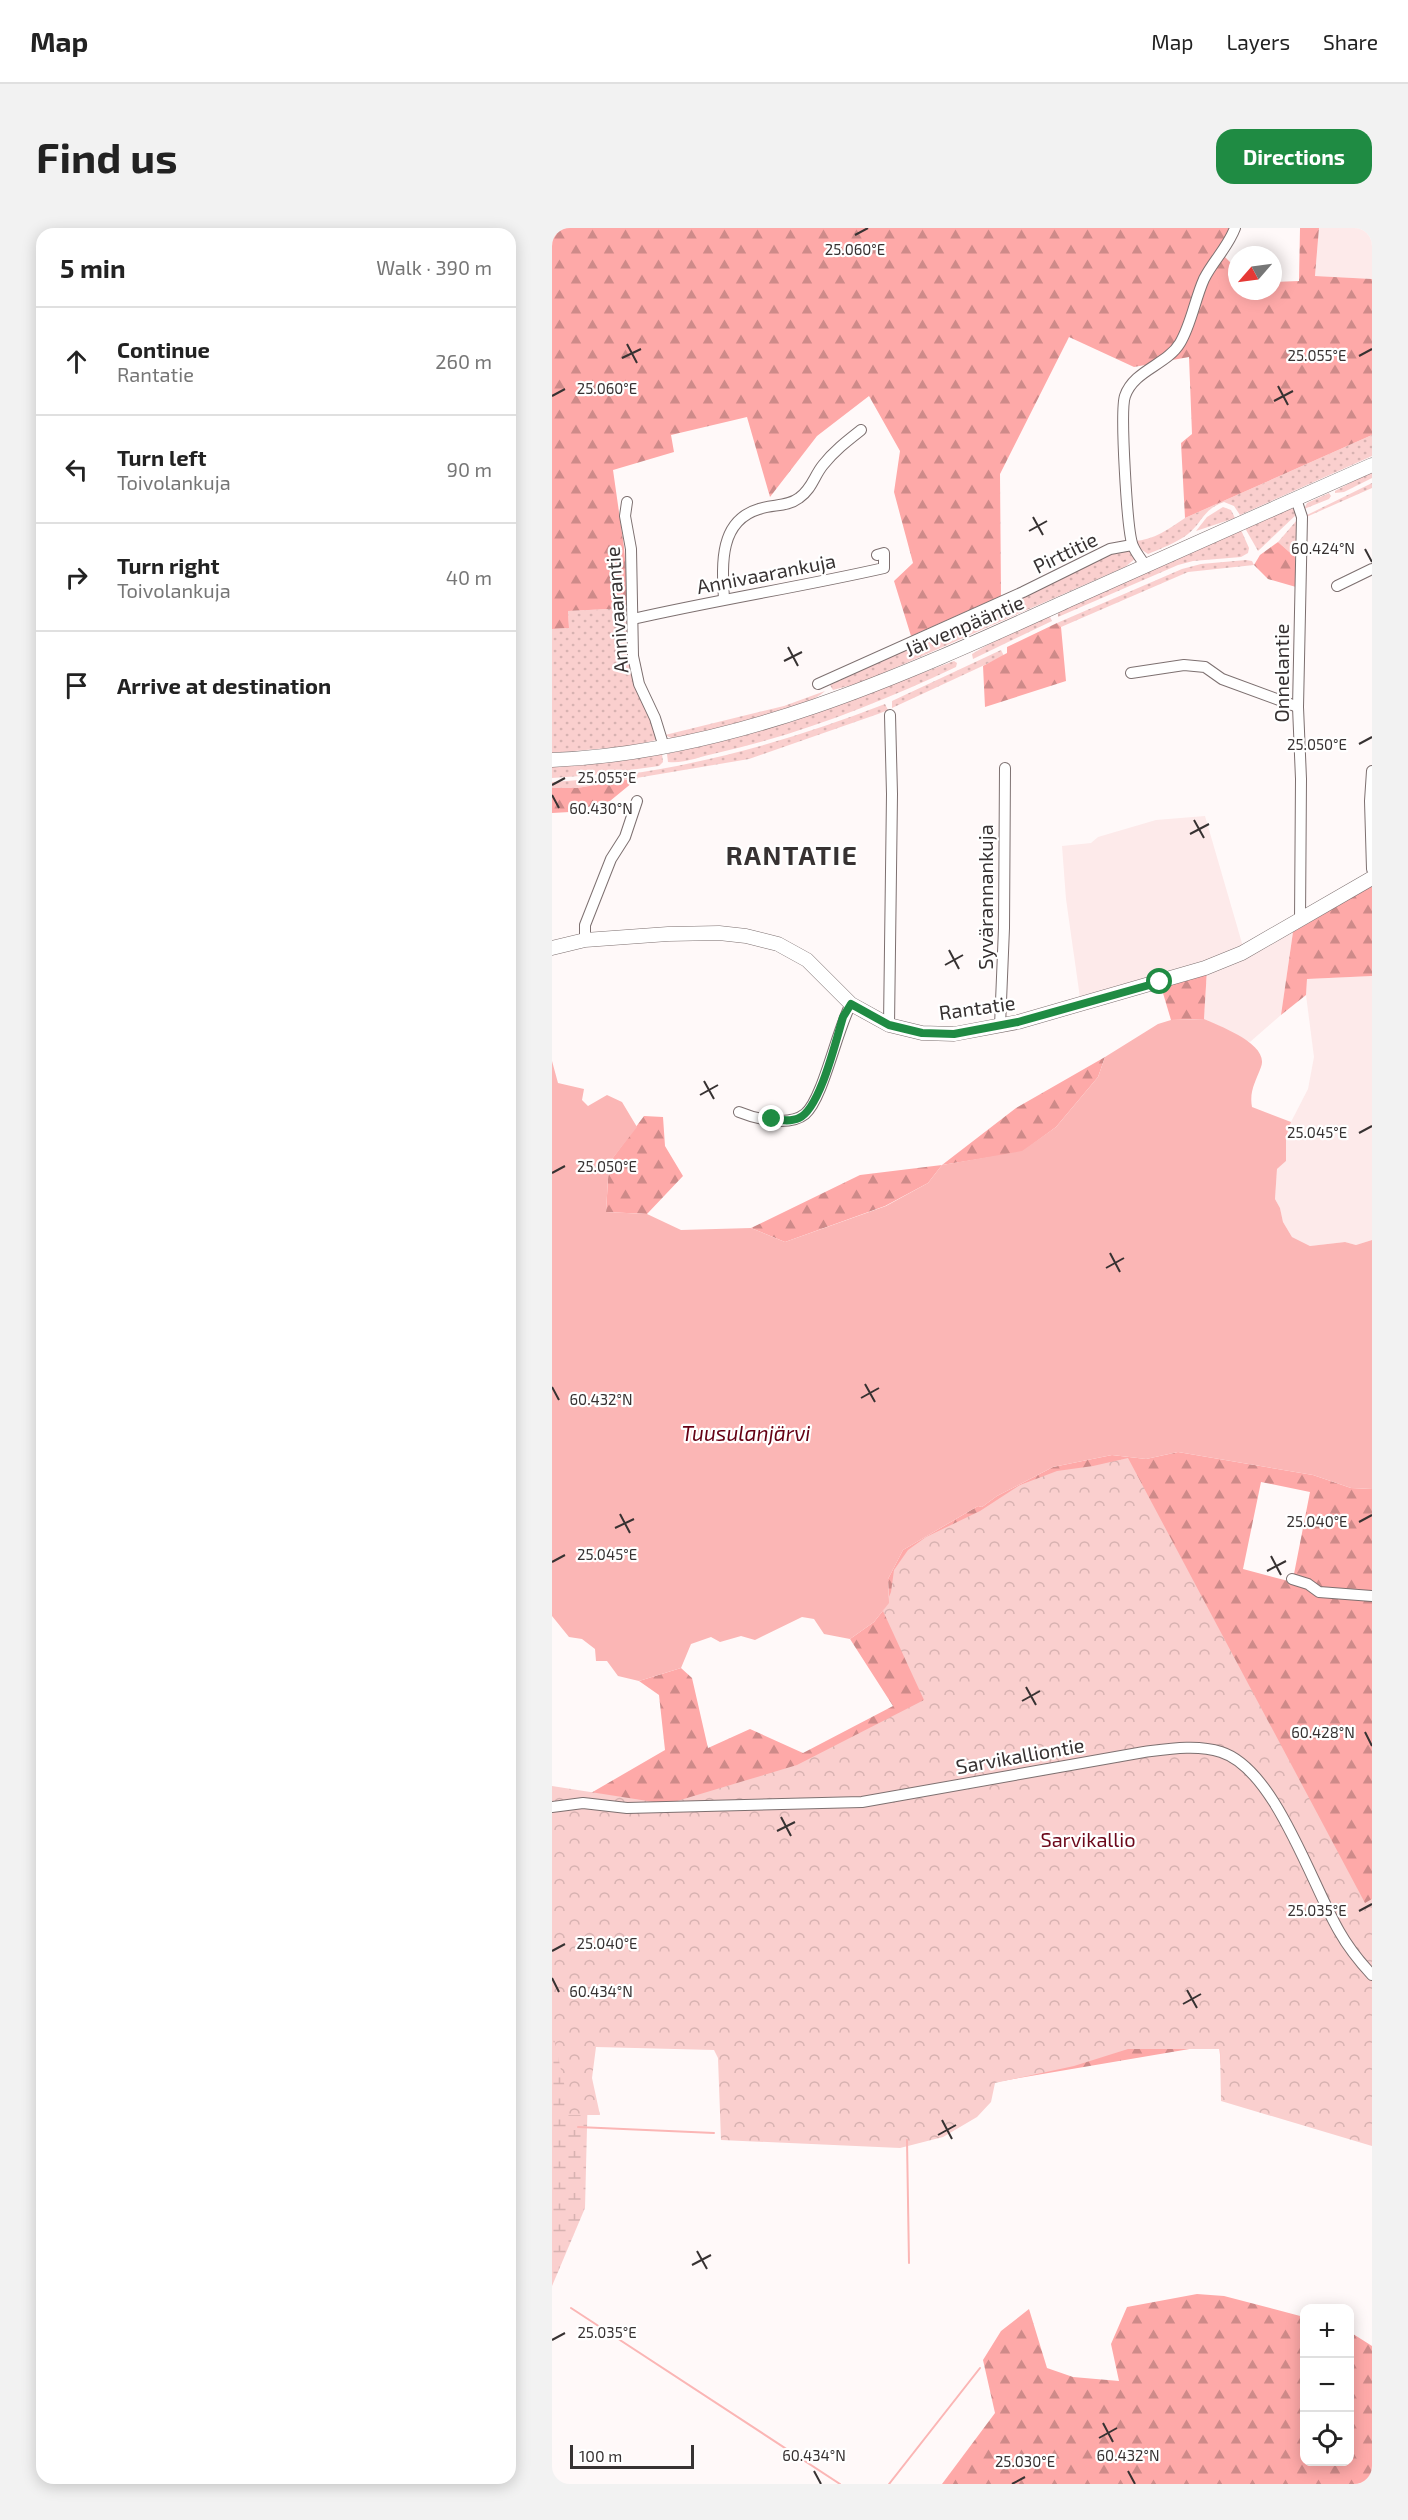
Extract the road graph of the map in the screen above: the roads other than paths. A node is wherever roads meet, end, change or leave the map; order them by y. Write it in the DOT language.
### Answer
graph roads {
  1 [pos="1234,228"];
  2 [pos="861,430"];
  3 [pos="1372,465"];
  4 [pos="1296,498"];
  5 [pos="627,502"];
  6 [pos="1132,545"];
  7 [pos="877,555"];
  8 [pos="1145,566"];
  9 [pos="1372,569"];
  10 [pos="1337,586"];
  11 [pos="724,599"];
  12 [pos="633,619"];
  13 [pos="1131,673"];
  14 [pos="818,684"];
  15 [pos="1298,707"];
  16 [pos="890,715"];
  17 [pos="664,747"];
  18 [pos="552,760"];
  19 [pos="1005,768"];
  20 [pos="1372,771"];
  21 [pos="637,801"];
  22 [pos="1372,869"];
  23 [pos="1372,878"];
  24 [pos="1300,920"];
  25 [pos="585,940"];
  26 [pos="552,948"];
  27 [pos="851,1004"];
  28 [pos="889,1025"];
  29 [pos="1000,1026"];
  30 [pos="739,1112"];
  31 [pos="1292,1579"];
  32 [pos="1372,1596"];
  33 [pos="552,1807"];
  34 [pos="1372,1975"];
  1 -- 6 [label="street"];
  2 -- 11 [label="street"];
  3 -- 4 [label="street, Järvenpääntie"];
  4 -- 8 [label="street, Järvenpääntie"];
  4 -- 15 [label="street, Onnelantie"];
  5 -- 12 [label="street, Annivaarantie"];
  6 -- 8 [label="street"];
  6 -- 14 [label="street, Pirttitie"];
  7 -- 11 [label="street, Annivaarankuja"];
  8 -- 17 [label="street, Järvenpääntie"];
  9 -- 10 [label="street"];
  11 -- 12 [label="street, Annivaarankuja"];
  12 -- 17 [label="street, Annivaarantie"];
  13 -- 15 [label="street"];
  15 -- 24 [label="street, Onnelantie"];
  16 -- 28 [label="street"];
  17 -- 18 [label="street, Järvenpääntie"];
  19 -- 29 [label="street, Syvärannankuja"];
  20 -- 22 [label="street"];
  21 -- 25 [label="street"];
  23 -- 24 [label="street, Rantatie"];
  24 -- 29 [label="street, Rantatie"];
  25 -- 26 [label="street, Rantatie"];
  25 -- 27 [label="street, Rantatie"];
  27 -- 28 [label="street, Rantatie"];
  27 -- 30 [label="street"];
  28 -- 29 [label="street, Rantatie"];
  31 -- 32 [label="street"];
  33 -- 34 [label="street, Sarvikalliontie"];
}
